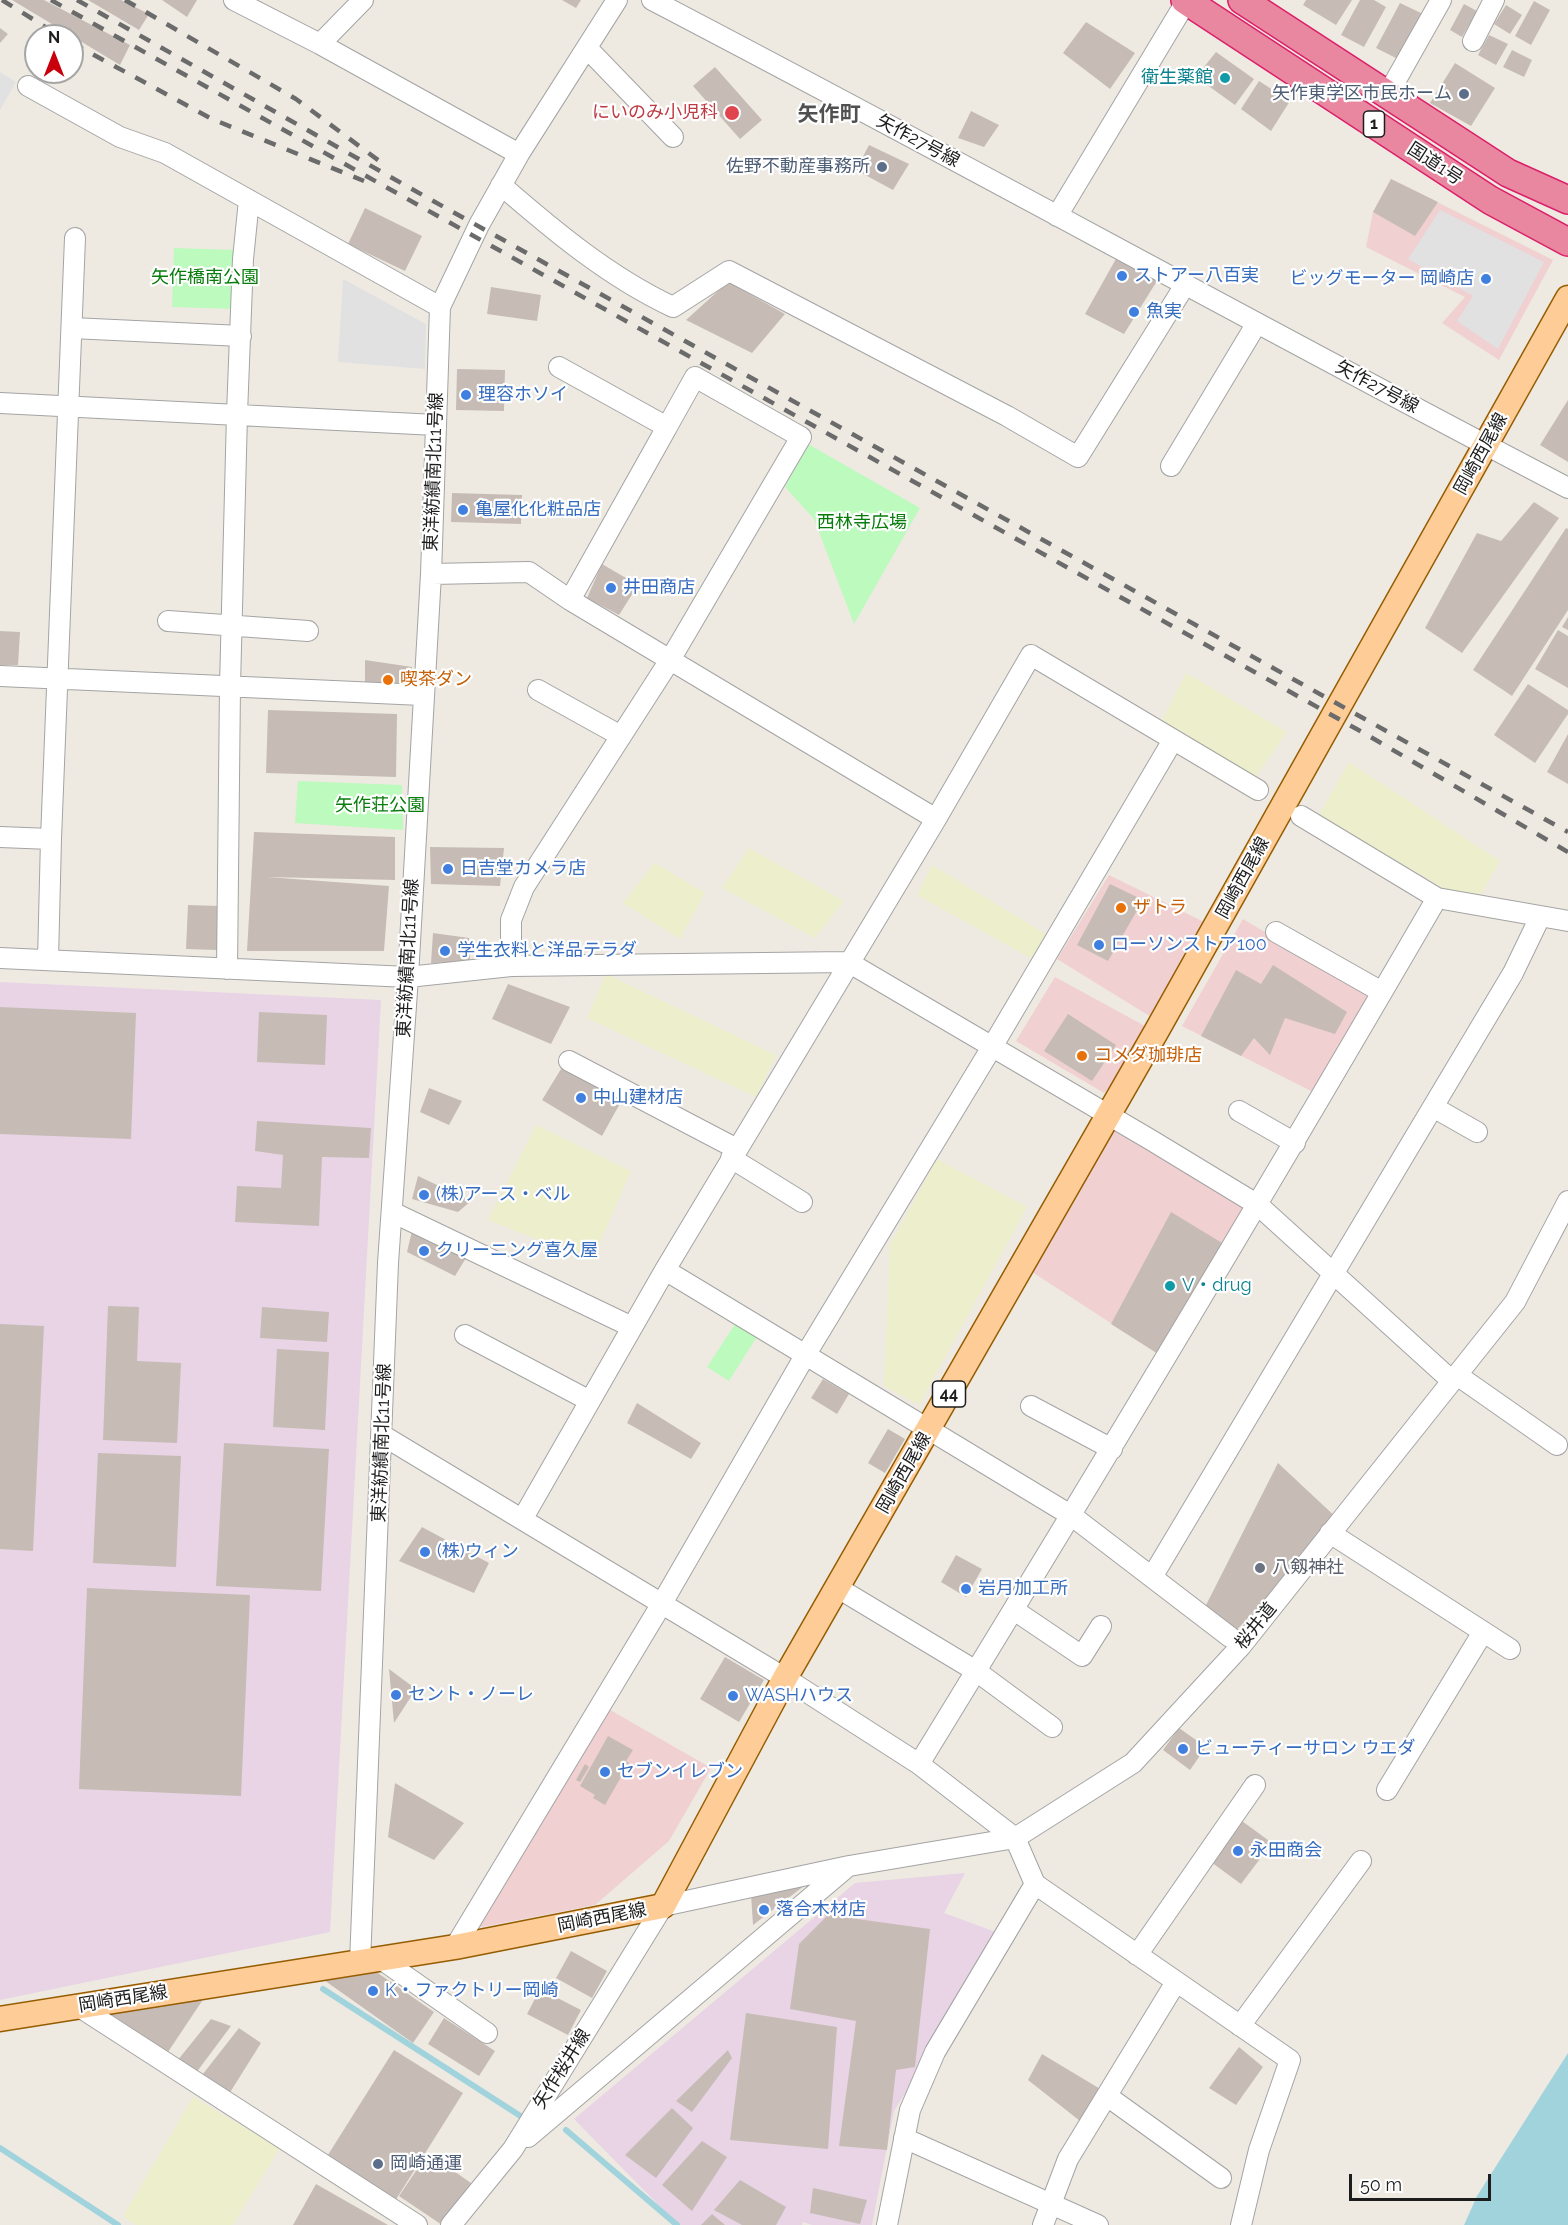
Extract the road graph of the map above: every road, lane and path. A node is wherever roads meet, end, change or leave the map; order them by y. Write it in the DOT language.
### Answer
graph roads {
  1 [pos="234,0"];
  2 [pos="363,0"];
  3 [pos="617,0"];
  4 [pos="652,0"];
  5 [pos="1186,0"];
  6 [pos="1242,0"];
  7 [pos="1441,0"];
  8 [pos="1494,0"];
  9 [pos="1473,41"];
  10 [pos="320,44"];
  11 [pos="587,48"];
  12 [pos="28,86"];
  13 [pos="1388,94"];
  14 [pos="673,137"];
  15 [pos="519,154"];
  16 [pos="501,186"];
  17 [pos="249,200"];
  18 [pos="1568,200"];
  19 [pos="1057,216"];
  20 [pos="75,238"];
  21 [pos="1568,242"];
  22 [pos="1185,285"];
  23 [pos="1568,298"];
  24 [pos="440,307"];
  25 [pos="1257,323"];
  26 [pos="72,328"];
  27 [pos="241,336"];
  28 [pos="560,367"];
  29 [pos="0,403"];
  30 [pos="69,406"];
  31 [pos="237,414"];
  32 [pos="436,425"];
  33 [pos="667,427"];
  34 [pos="1486,445"];
  35 [pos="1171,466"];
  36 [pos="1568,488"];
  37 [pos="430,574"];
  38 [pos="570,600"];
  39 [pos="168,621"];
  40 [pos="232,626"];
  41 [pos="308,631"];
  42 [pos="670,660"];
  43 [pos="0,676"];
  44 [pos="58,678"];
  45 [pos="230,686"];
  46 [pos="538,690"];
  47 [pos="422,695"];
  48 [pos="621,736"];
  49 [pos="1173,740"];
  50 [pos="1258,790"];
  51 [pos="1300,816"];
  52 [pos="936,819"];
  53 [pos="0,837"];
  54 [pos="51,839"];
  55 [pos="1437,898"];
  56 [pos="1540,917"];
  57 [pos="1568,921"];
  58 [pos="1276,932"];
  59 [pos="0,958"];
  60 [pos="48,960"];
  61 [pos="848,962"];
  62 [pos="511,966"];
  63 [pos="227,969"];
  64 [pos="408,977"];
  65 [pos="1382,992"];
  66 [pos="992,1047"];
  67 [pos="569,1061"];
  68 [pos="1433,1107"];
  69 [pos="1239,1111"];
  70 [pos="1108,1116"];
  71 [pos="1477,1132"];
  72 [pos="1294,1143"];
  73 [pos="734,1154"];
  74 [pos="1568,1201"];
  75 [pos="802,1202"];
  76 [pos="1258,1205"];
  77 [pos="392,1212"];
  78 [pos="665,1270"];
  79 [pos="1333,1273"];
  80 [pos="632,1327"];
  81 [pos="465,1335"];
  82 [pos="806,1354"];
  83 [pos="1455,1378"];
  84 [pos="590,1401"];
  85 [pos="1031,1406"];
  86 [pos="930,1428"];
  87 [pos="382,1435"];
  88 [pos="1557,1445"];
  89 [pos="1112,1449"];
  90 [pos="1072,1516"];
  91 [pos="523,1518"];
  92 [pos="1330,1533"];
  93 [pos="1152,1577"];
  94 [pos="838,1588"];
  95 [pos="661,1605"];
  96 [pos="1014,1610"];
  97 [pos="1101,1626"];
  98 [pos="1483,1632"];
  99 [pos="1230,1637"];
  100 [pos="1510,1649"];
  101 [pos="976,1671"];
  102 [pos="785,1678"];
  103 [pos="1052,1727"];
  104 [pos="919,1764"];
  105 [pos="1255,1785"];
  106 [pos="1387,1790"];
  107 [pos="1015,1838"];
  108 [pos="1362,1861"];
  109 [pos="849,1866"];
  110 [pos="1035,1884"];
  111 [pos="663,1906"];
  112 [pos="455,1947"];
  113 [pos="1137,1955"];
  114 [pos="370,1961"];
  115 [pos="1176,1982"];
  116 [pos="78,2006"];
  117 [pos="0,2019"];
  118 [pos="1240,2026"];
  119 [pos="487,2033"];
  120 [pos="1107,2096"];
  121 [pos="904,2138"];
  122 [pos="513,2149"];
  123 [pos="1221,2178"];
  124 [pos="1051,2204"];
  125 [pos="417,2225"];
  126 [pos="451,2225"];
  127 [pos="886,2225"];
  128 [pos="1043,2225"];
  129 [pos="1098,2225"];
  130 [pos="1241,2225"];
  1 -- 10 [label="street"];
  2 -- 10 [label="street"];
  3 -- 11 [label="street, 東洋紡績南北11号線"];
  4 -- 19 [label="street, 矢作27号線"];
  5 -- 19 [label="street"];
  5 -- 21 [label="highway, 国道1号 / 1"];
  6 -- 13 [label="highway, 国道1号 / 1"];
  7 -- 13 [label="street"];
  8 -- 9 [label="street"];
  10 -- 15 [label="street"];
  11 -- 14 [label="street"];
  11 -- 15 [label="street, 東洋紡績南北11号線"];
  12 -- 17 [label="street"];
  13 -- 18 [label="highway, 国道1号 / 1"];
  15 -- 16 [label="street, 東洋紡績南北11号線"];
  16 -- 22 [label="street"];
  16 -- 24 [label="street, 東洋紡績南北11号線"];
  17 -- 24 [label="street"];
  17 -- 27 [label="street"];
  19 -- 22 [label="street, 矢作27号線"];
  20 -- 26 [label="street"];
  22 -- 25 [label="street, 矢作27号線"];
  23 -- 34 [label="main road, 岡崎西尾線 / 44"];
  24 -- 32 [label="street, 東洋紡績南北11号線"];
  25 -- 34 [label="street, 矢作27号線"];
  25 -- 35 [label="street"];
  26 -- 27 [label="street"];
  26 -- 30 [label="street"];
  27 -- 31 [label="street"];
  28 -- 33 [label="street"];
  29 -- 30 [label="street"];
  30 -- 31 [label="street"];
  30 -- 44 [label="street"];
  31 -- 32 [label="street"];
  31 -- 40 [label="street"];
  32 -- 37 [label="street, 東洋紡績南北11号線"];
  33 -- 38 [label="street"];
  33 -- 42 [label="street"];
  34 -- 36 [label="street, 矢作27号線"];
  34 -- 70 [label="main road, 岡崎西尾線 / 44"];
  37 -- 38 [label="street"];
  37 -- 47 [label="street, 東洋紡績南北11号線"];
  38 -- 42 [label="street"];
  39 -- 40 [label="street"];
  40 -- 41 [label="street"];
  40 -- 45 [label="street"];
  42 -- 48 [label="street"];
  42 -- 52 [label="street"];
  43 -- 44 [label="street"];
  44 -- 45 [label="street"];
  44 -- 54 [label="street"];
  45 -- 47 [label="street"];
  45 -- 63 [label="street"];
  46 -- 48 [label="street"];
  47 -- 64 [label="street, 東洋紡績南北11号線"];
  48 -- 62 [label="street"];
  49 -- 50 [label="street"];
  49 -- 52 [label="street"];
  49 -- 66 [label="street"];
  51 -- 55 [label="street"];
  52 -- 61 [label="street"];
  53 -- 54 [label="street"];
  54 -- 60 [label="street"];
  55 -- 56 [label="street"];
  55 -- 65 [label="street"];
  56 -- 57 [label="street"];
  56 -- 68 [label="street"];
  58 -- 65 [label="street"];
  59 -- 60 [label="street"];
  60 -- 63 [label="street"];
  61 -- 62 [label="street"];
  61 -- 66 [label="street"];
  61 -- 73 [label="street"];
  62 -- 64 [label="street"];
  63 -- 64 [label="street"];
  64 -- 77 [label="street, 東洋紡績南北11号線"];
  65 -- 72 [label="street"];
  66 -- 70 [label="street"];
  66 -- 82 [label="street"];
  67 -- 73 [label="street"];
  68 -- 71 [label="street"];
  68 -- 79 [label="street"];
  69 -- 72 [label="street"];
  70 -- 76 [label="street"];
  70 -- 86 [label="main road, 岡崎西尾線 / 44"];
  72 -- 76 [label="street"];
  73 -- 75 [label="street"];
  73 -- 78 [label="street"];
  74 -- 83 [label="street, 桜井道"];
  76 -- 79 [label="street"];
  76 -- 89 [label="street"];
  77 -- 80 [label="street"];
  77 -- 87 [label="street, 東洋紡績南北11号線"];
  78 -- 80 [label="street"];
  78 -- 82 [label="street"];
  79 -- 83 [label="street"];
  79 -- 93 [label="street"];
  80 -- 84 [label="street"];
  81 -- 84 [label="street"];
  82 -- 86 [label="street"];
  82 -- 95 [label="street"];
  83 -- 88 [label="street"];
  83 -- 92 [label="street, 桜井道"];
  84 -- 91 [label="street"];
  85 -- 89 [label="street"];
  86 -- 90 [label="street"];
  86 -- 94 [label="main road, 岡崎西尾線 / 44"];
  87 -- 91 [label="street"];
  87 -- 114 [label="street, 東洋紡績南北11号線"];
  89 -- 90 [label="street"];
  90 -- 93 [label="street"];
  90 -- 96 [label="street"];
  91 -- 95 [label="street"];
  92 -- 98 [label="street"];
  92 -- 107 [label="street, 桜井道"];
  93 -- 99 [label="street"];
  94 -- 101 [label="street"];
  94 -- 102 [label="main road, 岡崎西尾線 / 44"];
  95 -- 102 [label="street"];
  95 -- 112 [label="street"];
  96 -- 97 [label="street"];
  96 -- 101 [label="street"];
  98 -- 100 [label="street"];
  98 -- 106 [label="street"];
  101 -- 103 [label="street"];
  101 -- 104 [label="street"];
  102 -- 104 [label="street"];
  102 -- 111 [label="main road, 岡崎西尾線 / 44"];
  104 -- 107 [label="street"];
  105 -- 113 [label="street"];
  107 -- 109 [label="street, 桜井道"];
  107 -- 110 [label="street"];
  108 -- 118 [label="street"];
  109 -- 111 [label="street, 桜井道"];
  109 -- 122 [label="street"];
  110 -- 113 [label="street"];
  110 -- 121 [label="street"];
  111 -- 112 [label="main road, 岡崎西尾線"];
  111 -- 122 [label="street, 矢作桜井線"];
  112 -- 114 [label="main road, 岡崎西尾線"];
  113 -- 115 [label="street"];
  114 -- 116 [label="main road, 岡崎西尾線"];
  114 -- 119 [label="street"];
  115 -- 118 [label="street"];
  115 -- 120 [label="street"];
  116 -- 117 [label="main road, 岡崎西尾線"];
  116 -- 125 [label="street"];
  118 -- 130 [label="street"];
  120 -- 123 [label="street"];
  120 -- 124 [label="street"];
  121 -- 124 [label="street"];
  121 -- 127 [label="street"];
  122 -- 126 [label="street, 矢作桜井線"];
  124 -- 128 [label="street"];
  124 -- 129 [label="street"];
}
